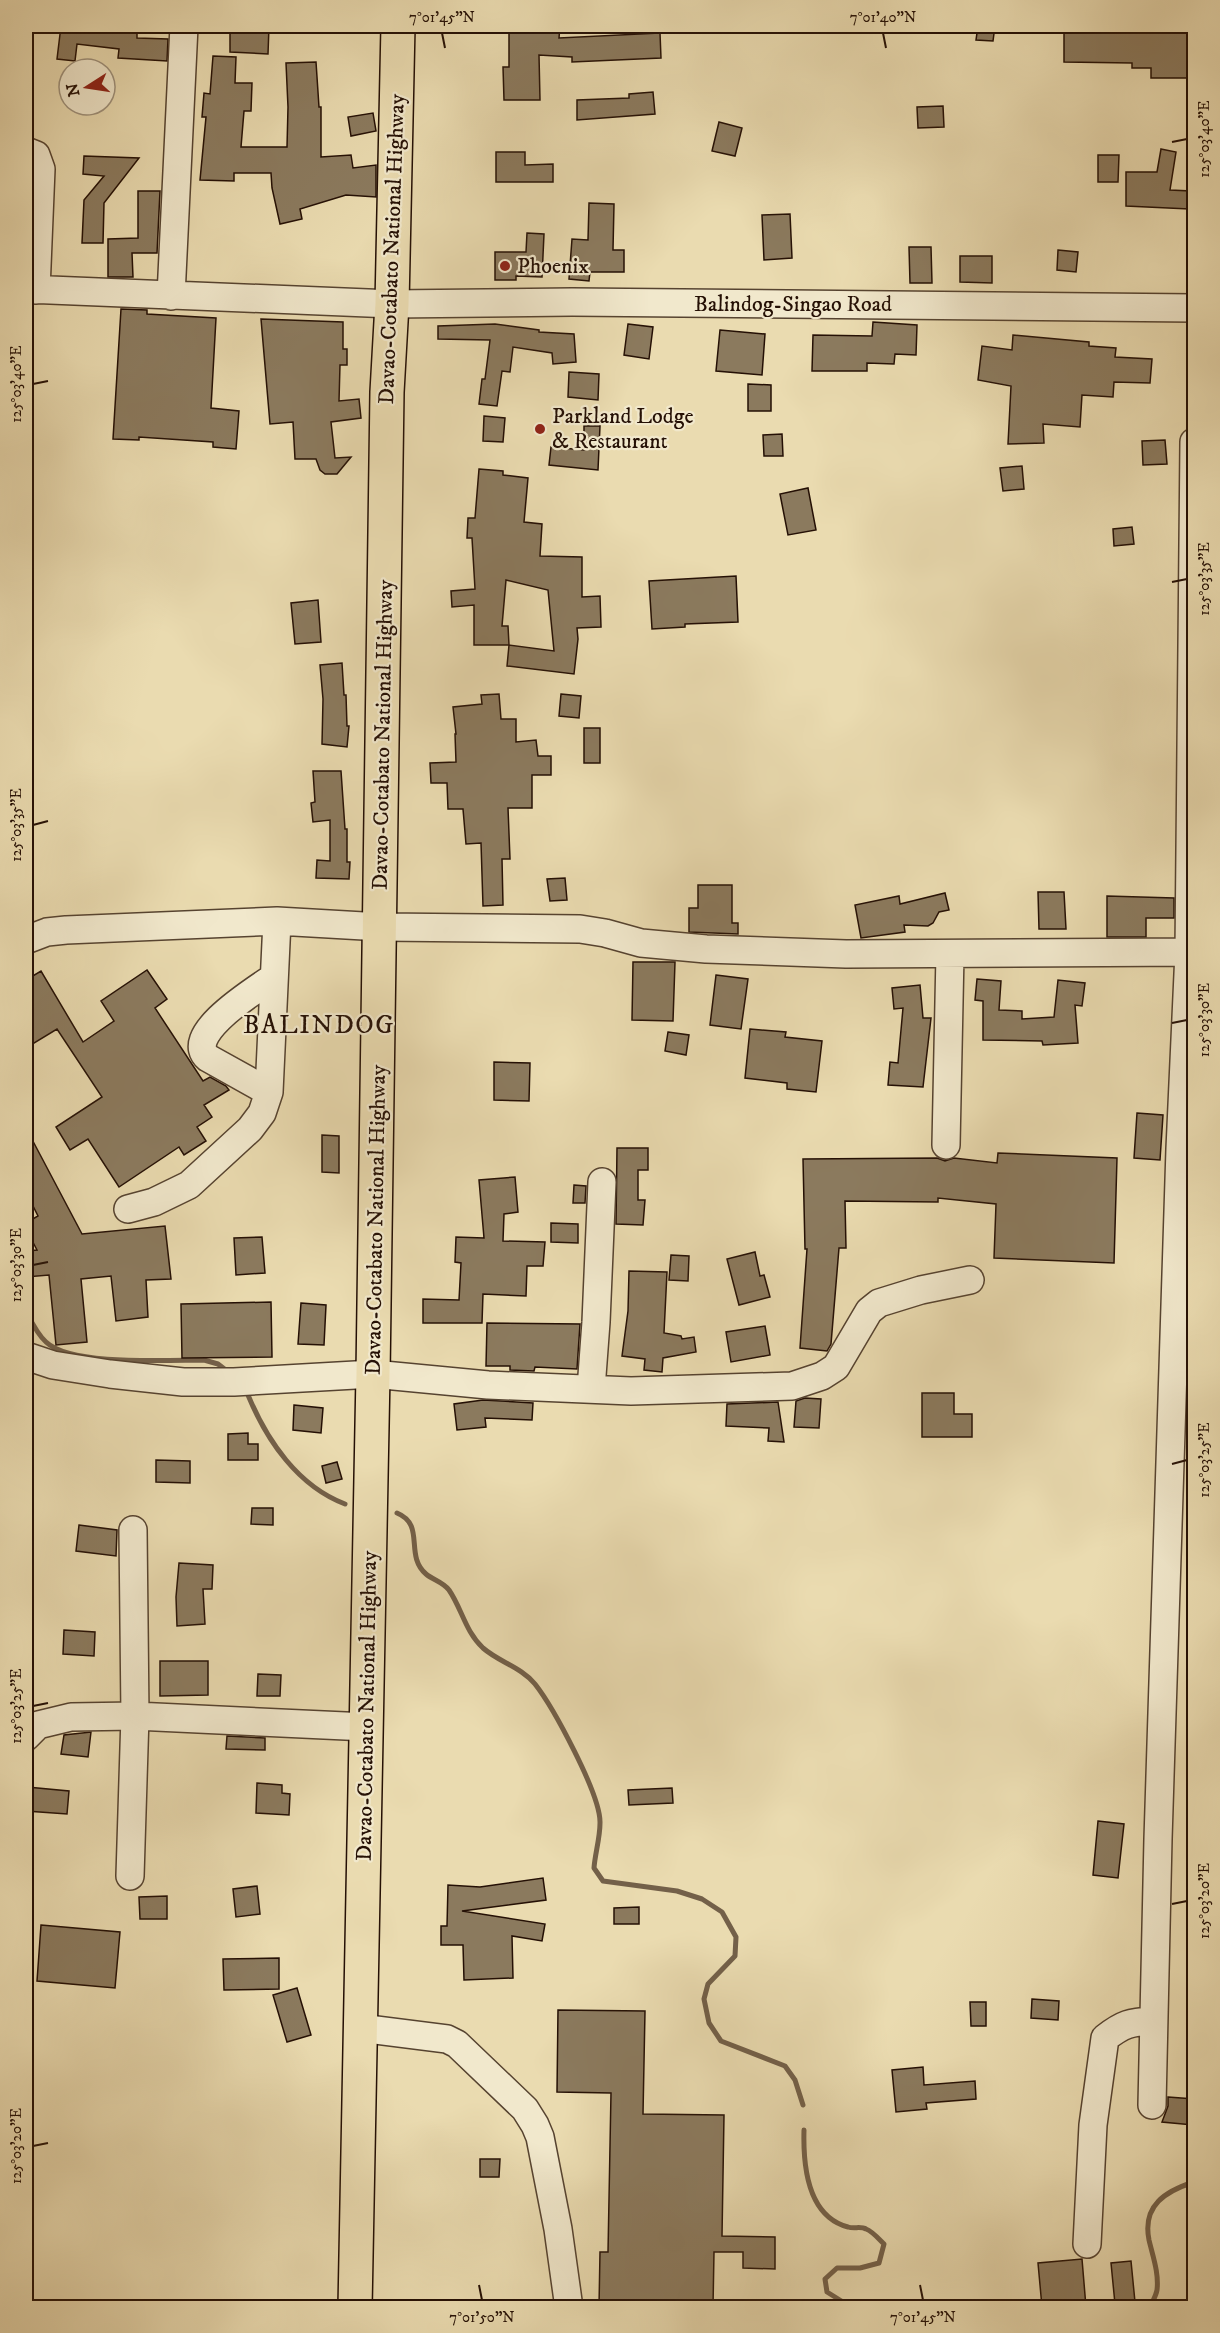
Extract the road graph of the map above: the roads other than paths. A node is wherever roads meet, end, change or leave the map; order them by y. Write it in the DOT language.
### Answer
graph roads {
  1 [pos="184,26"];
  2 [pos="398,26"];
  3 [pos="26,151"];
  4 [pos="31,290"];
  5 [pos="171,296"];
  6 [pos="392,304"];
  7 [pos="1194,308"];
  8 [pos="1194,442"];
  9 [pos="277,921"];
  10 [pos="381,927"];
  11 [pos="26,940"];
  12 [pos="1192,952"];
  13 [pos="950,954"];
  14 [pos="274,977"];
  15 [pos="268,1092"];
  16 [pos="946,1145"];
  17 [pos="602,1182"];
  18 [pos="128,1209"];
  19 [pos="970,1280"];
  20 [pos="26,1356"];
  21 [pos="373,1374"];
  22 [pos="591,1389"];
  23 [pos="133,1530"];
  24 [pos="135,1716"];
  25 [pos="367,1727"];
  26 [pos="26,1737"];
  27 [pos="130,1876"];
  28 [pos="1153,2021"];
  29 [pos="360,2028"];
  30 [pos="1152,2105"];
  31 [pos="1087,2244"];
  32 [pos="355,2307"];
  33 [pos="569,2307"];
  1 -- 5 [label="street"];
  2 -- 6 [label="highway, Davao-Cotabato National Highway"];
  3 -- 4 [label="street"];
  4 -- 5 [label="street, Balindog-Singao Road"];
  5 -- 6 [label="street, Balindog-Singao Road"];
  6 -- 7 [label="street, Balindog-Singao Road"];
  6 -- 10 [label="highway, Davao-Cotabato National Highway"];
  8 -- 12 [label="street"];
  9 -- 10 [label="street"];
  9 -- 11 [label="street"];
  9 -- 14 [label="street"];
  10 -- 13 [label="street"];
  10 -- 21 [label="highway, Davao-Cotabato National Highway"];
  12 -- 13 [label="street"];
  12 -- 28 [label="street"];
  13 -- 16 [label="street"];
  14 -- 15 [label="street"];
  14 -- 15 [label="street"];
  15 -- 18 [label="street"];
  17 -- 22 [label="street"];
  19 -- 22 [label="street"];
  20 -- 21 [label="street"];
  21 -- 22 [label="street"];
  21 -- 25 [label="highway, Davao-Cotabato National Highway"];
  23 -- 24 [label="street"];
  24 -- 25 [label="street"];
  24 -- 26 [label="street"];
  24 -- 27 [label="street"];
  25 -- 29 [label="highway, Davao-Cotabato National Highway"];
  28 -- 30 [label="street"];
  28 -- 31 [label="street"];
  29 -- 32 [label="highway, Davao-Cotabato National Highway"];
  29 -- 33 [label="street"];
}
